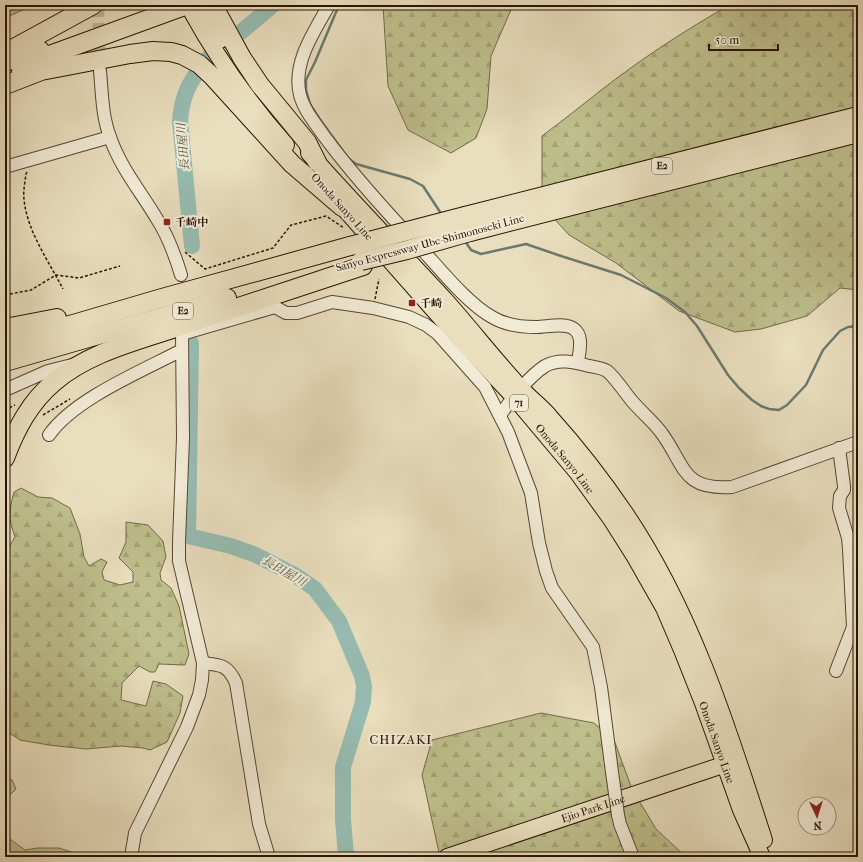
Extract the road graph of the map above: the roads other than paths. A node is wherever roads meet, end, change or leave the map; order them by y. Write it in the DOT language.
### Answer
graph roads {
  1 [pos="93,5"];
  2 [pos="163,5"];
  3 [pos="201,5"];
  4 [pos="213,5"];
  5 [pos="329,5"];
  6 [pos="186,6"];
  7 [pos="5,54"];
  8 [pos="5,62"];
  9 [pos="100,70"];
  10 [pos="5,79"];
  11 [pos="5,85"];
  12 [pos="858,116"];
  13 [pos="858,133"];
  14 [pos="110,137"];
  15 [pos="317,162"];
  16 [pos="5,167"];
  17 [pos="342,207"];
  18 [pos="467,224"];
  19 [pos="362,264"];
  20 [pos="181,275"];
  21 [pos="162,298"];
  22 [pos="5,328"];
  23 [pos="5,344"];
  24 [pos="182,350"];
  25 [pos="87,361"];
  26 [pos="5,362"];
  27 [pos="578,363"];
  28 [pos="5,390"];
  29 [pos="517,393"];
  30 [pos="500,415"];
  31 [pos="49,435"];
  32 [pos="858,442"];
  33 [pos="839,448"];
  34 [pos="5,458"];
  35 [pos="203,662"];
  36 [pos="836,671"];
  37 [pos="731,762"];
  38 [pos="131,857"];
  39 [pos="269,857"];
  40 [pos="448,857"];
  41 [pos="633,857"];
  42 [pos="762,857"];
  43 [pos="770,857"];
  1 -- 7 [label="highway"];
  2 -- 8 [label="highway"];
  3 -- 15 [label="main road, Onoda Sanyo Line / 71"];
  4 -- 15 [label="highway"];
  5 -- 27 [label="street"];
  6 -- 10 [label="highway"];
  6 -- 17 [label="main road, Onoda Sanyo Line / 71"];
  9 -- 14 [label="street"];
  11 -- 17 [label="highway"];
  12 -- 18 [label="highway, Sanyo Expressway Ube-Shimonoseki Line / E2"];
  13 -- 18 [label="highway, Sanyo Expressway Ube-Shimonoseki Line / E2"];
  14 -- 16 [label="street"];
  14 -- 20 [label="street"];
  15 -- 29 [label="main road, Onoda Sanyo Line / 71"];
  17 -- 29 [label="main road, Onoda Sanyo Line / 71"];
  18 -- 19 [label="highway, Sanyo Expressway Ube-Shimonoseki Line / E2, bridge"];
  18 -- 21 [label="highway, Sanyo Expressway Ube-Shimonoseki Line / E2, bridge"];
  19 -- 25 [label="highway"];
  19 -- 26 [label="highway, Sanyo Expressway Ube-Shimonoseki Line / E2"];
  21 -- 22 [label="highway"];
  21 -- 23 [label="highway, Sanyo Expressway Ube-Shimonoseki Line / E2"];
  24 -- 30 [label="street"];
  24 -- 31 [label="street"];
  24 -- 35 [label="street"];
  25 -- 28 [label="street"];
  25 -- 34 [label="highway"];
  27 -- 29 [label="street"];
  27 -- 33 [label="street"];
  29 -- 30 [label="street"];
  29 -- 37 [label="main road, Onoda Sanyo Line / 71"];
  30 -- 41 [label="street, bridge"];
  32 -- 33 [label="street"];
  33 -- 36 [label="street"];
  35 -- 38 [label="street"];
  35 -- 39 [label="street"];
  37 -- 40 [label="main road, Ejio Park Line"];
  37 -- 42 [label="main road, Onoda Sanyo Line / 71"];
  37 -- 43 [label="main road, Onoda Sanyo Line / 71"];
}
